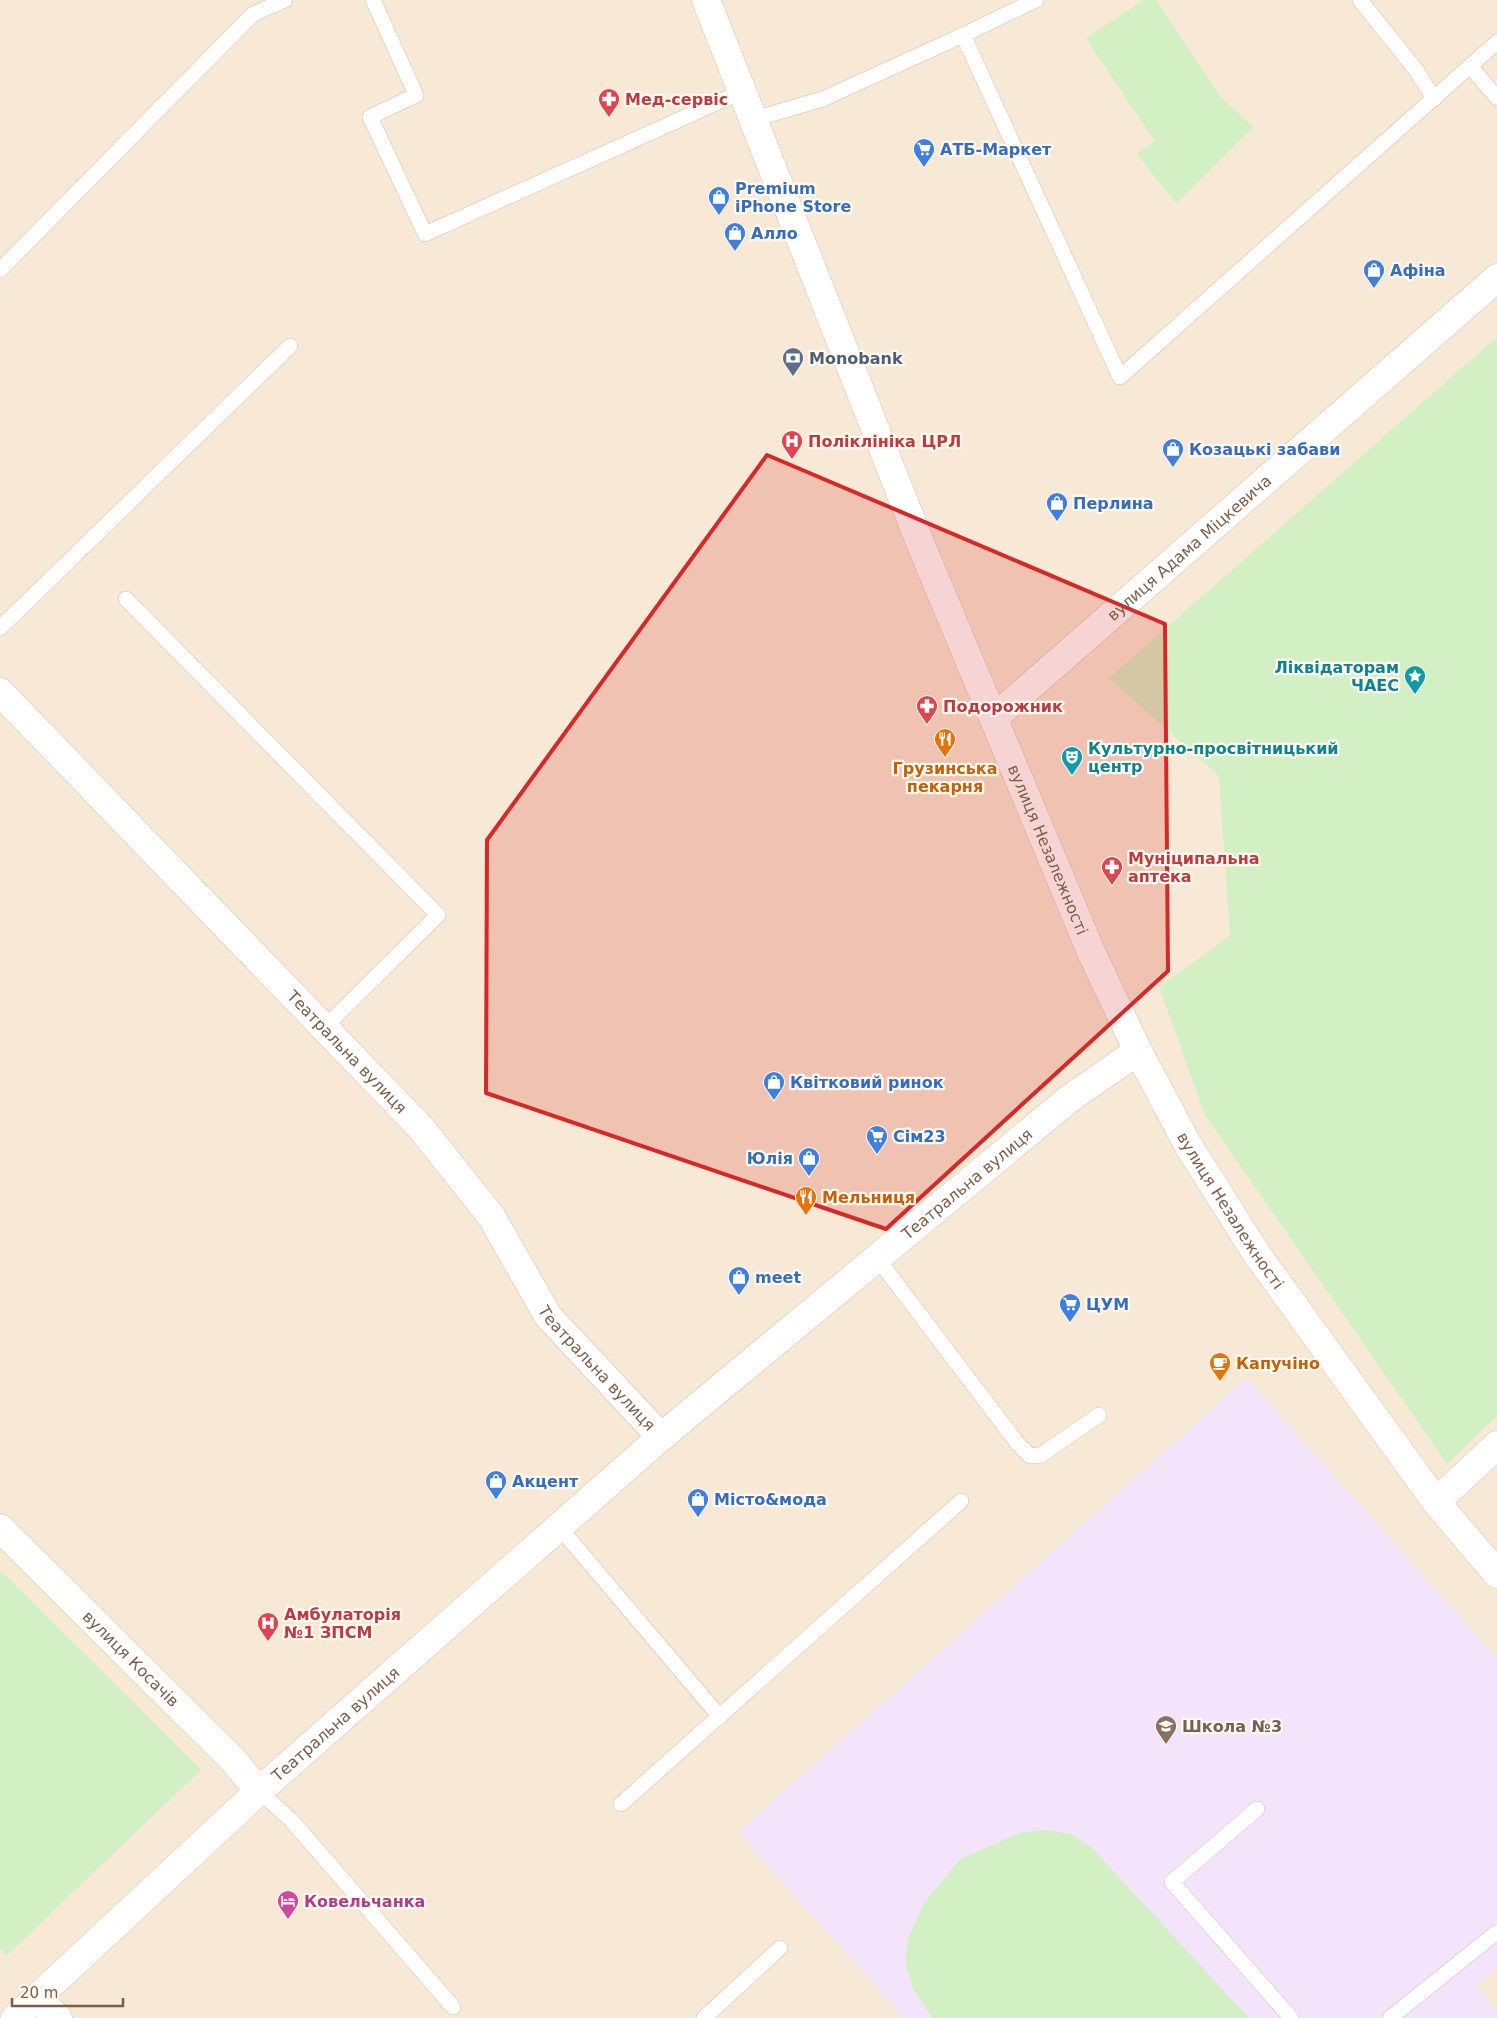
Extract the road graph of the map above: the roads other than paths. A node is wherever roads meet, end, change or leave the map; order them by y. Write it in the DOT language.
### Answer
graph roads {
  1 [pos="285,0"];
  2 [pos="373,0"];
  3 [pos="706,0"];
  4 [pos="1036,0"];
  5 [pos="1360,0"];
  6 [pos="963,35"];
  7 [pos="1497,42"];
  8 [pos="1470,66"];
  9 [pos="743,91"];
  10 [pos="1497,98"];
  11 [pos="1434,99"];
  12 [pos="754,119"];
  13 [pos="0,270"];
  14 [pos="1497,278"];
  15 [pos="290,346"];
  16 [pos="126,599"];
  17 [pos="0,628"];
  18 [pos="0,692"];
  19 [pos="994,718"];
  20 [pos="324,1028"];
  21 [pos="1138,1051"];
  22 [pos="877,1258"];
  23 [pos="1099,1415"];
  24 [pos="661,1437"];
  25 [pos="1497,1445"];
  26 [pos="961,1501"];
  27 [pos="1436,1502"];
  28 [pos="559,1527"];
  29 [pos="0,1528"];
  30 [pos="1497,1574"];
  31 [pos="720,1717"];
  32 [pos="259,1791"];
  33 [pos="621,1804"];
  34 [pos="1256,1809"];
  35 [pos="1497,1932"];
  36 [pos="780,1948"];
  37 [pos="37,1998"];
  38 [pos="453,2007"];
  39 [pos="15,2018"];
  40 [pos="58,2018"];
  41 [pos="704,2018"];
  42 [pos="1291,2018"];
  43 [pos="1390,2018"];
  1 -- 13 [label="lane"];
  2 -- 9 [label="lane"];
  3 -- 9 [label="street, вулиця Незалежності"];
  4 -- 6 [label="lane"];
  5 -- 11 [label="lane"];
  6 -- 11 [label="lane"];
  6 -- 12 [label="lane"];
  7 -- 8 [label="lane"];
  8 -- 10 [label="lane"];
  8 -- 11 [label="lane"];
  9 -- 12 [label="street, вулиця Незалежності"];
  12 -- 19 [label="street, вулиця Незалежності"];
  14 -- 19 [label="street, вулиця Адама Міцкевича"];
  15 -- 17 [label="lane"];
  16 -- 20 [label="lane"];
  18 -- 20 [label="street, Театральна вулиця"];
  19 -- 21 [label="street, вулиця Незалежності"];
  20 -- 24 [label="street, Театральна вулиця"];
  21 -- 22 [label="street, Театральна вулиця"];
  21 -- 27 [label="street, вулиця Незалежності"];
  22 -- 23 [label="lane"];
  22 -- 24 [label="street, Театральна вулиця"];
  24 -- 28 [label="street, Театральна вулиця"];
  25 -- 27 [label="street"];
  26 -- 31 [label="lane"];
  27 -- 30 [label="street, вулиця Незалежності"];
  28 -- 31 [label="lane"];
  28 -- 32 [label="street, Театральна вулиця"];
  29 -- 32 [label="street, вулиця Косачів"];
  31 -- 33 [label="lane"];
  32 -- 37 [label="street, Театральна вулиця"];
  32 -- 38 [label="lane"];
  34 -- 42 [label="lane"];
  35 -- 43 [label="lane"];
  36 -- 41 [label="lane"];
  37 -- 39 [label="street, Театральна вулиця"];
  37 -- 40 [label="street"];
}
